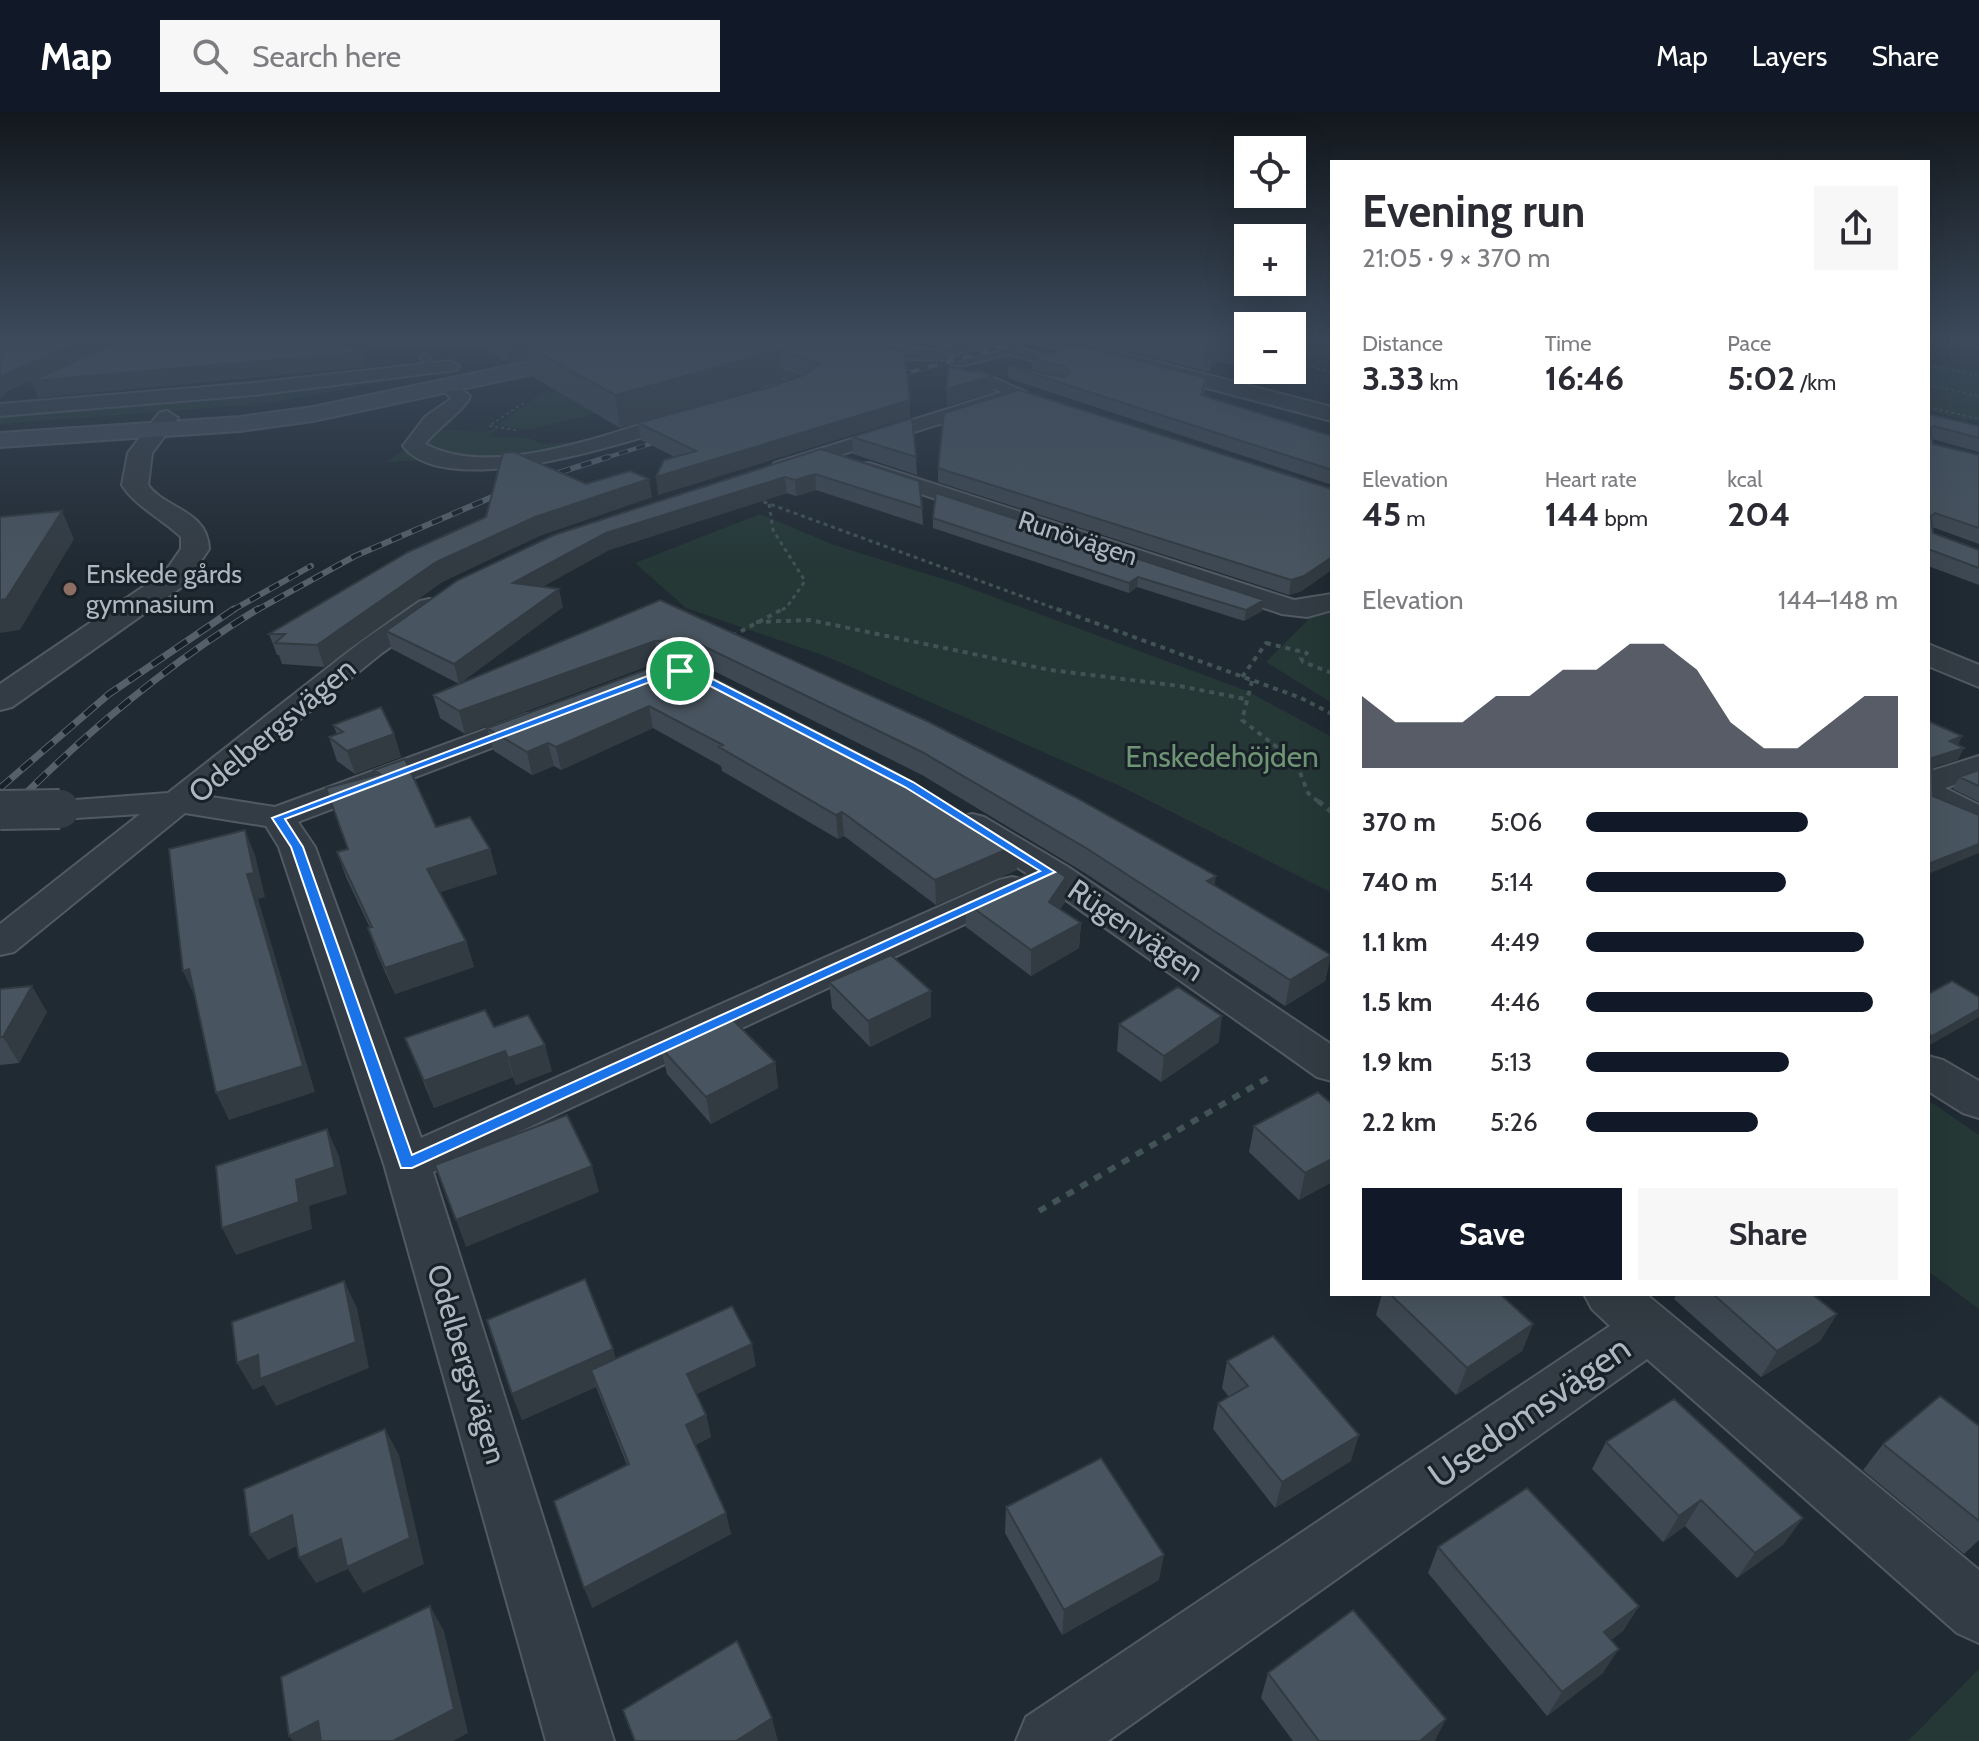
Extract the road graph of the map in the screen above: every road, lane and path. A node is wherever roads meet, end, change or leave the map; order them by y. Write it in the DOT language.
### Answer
graph roads {
  1 [pos="218,414"];
  2 [pos="313,414"];
  3 [pos="444,414"];
  4 [pos="698,414"];
  5 [pos="962,414"];
  6 [pos="1958,414"];
  7 [pos="1979,419"];
  8 [pos="162,424"];
  9 [pos="0,429"];
  10 [pos="0,440"];
  11 [pos="825,455"];
  12 [pos="720,486"];
  13 [pos="768,503"];
  14 [pos="452,590"];
  15 [pos="1330,603"];
  16 [pos="1291,608"];
  17 [pos="756,622"];
  18 [pos="720,643"];
  19 [pos="1266,643"];
  20 [pos="1930,655"];
  21 [pos="1330,672"];
  22 [pos="1242,677"];
  23 [pos="1979,677"];
  24 [pos="1252,681"];
  25 [pos="1245,699"];
  26 [pos="0,700"];
  27 [pos="568,709"];
  28 [pos="1330,713"];
  29 [pos="1979,766"];
  30 [pos="1930,782"];
  31 [pos="1930,793"];
  32 [pos="180,802"];
  33 [pos="947,808"];
  34 [pos="0,810"];
  35 [pos="1330,810"];
  36 [pos="278,818"];
  37 [pos="1979,819"];
  38 [pos="1049,872"];
  39 [pos="0,943"];
  40 [pos="1323,1058"];
  41 [pos="1930,1072"];
  42 [pos="1979,1102"];
  43 [pos="407,1164"];
  44 [pos="1039,1211"];
  45 [pos="1630,1311"];
  46 [pos="1979,1611"];
  47 [pos="580,1741"];
  48 [pos="1050,1741"];
  1 -- 8 [label="main road"];
  2 -- 8 [label="main road"];
  3 -- 4 [label="street"];
  5 -- 11 [label="street"];
  6 -- 7 [label="path"];
  8 -- 9 [label="main road"];
  8 -- 10 [label="main road"];
  8 -- 26 [label="street"];
  11 -- 12 [label="street"];
  11 -- 16 [label="street, Runövägen"];
  12 -- 13 [label="path"];
  13 -- 17 [label="path"];
  13 -- 22 [label="path"];
  14 -- 32 [label="street, Odelbergsvägen"];
  15 -- 16 [label="street, Runövägen"];
  16 -- 19 [label="path"];
  17 -- 18 [label="path"];
  17 -- 25 [label="path"];
  19 -- 21 [label="path"];
  19 -- 22 [label="path"];
  20 -- 23 [label="street"];
  22 -- 24 [label="path"];
  24 -- 25 [label="path"];
  24 -- 28 [label="path"];
  25 -- 35 [label="path"];
  27 -- 36 [label="street"];
  29 -- 30 [label="street"];
  31 -- 37 [label="street"];
  32 -- 34 [label="street, bridge"];
  32 -- 36 [label="street, Odelbergsvägen"];
  32 -- 39 [label="street"];
  33 -- 38 [label="street, Rügenvägen"];
  36 -- 43 [label="street, Odelbergsvägen"];
  38 -- 40 [label="street, Rügenvägen"];
  38 -- 43 [label="street"];
  40 -- 44 [label="path"];
  41 -- 42 [label="street"];
  43 -- 47 [label="street, Odelbergsvägen"];
  45 -- 46 [label="street, Usedomsvägen"];
  45 -- 48 [label="street, Usedomsvägen"];
}
